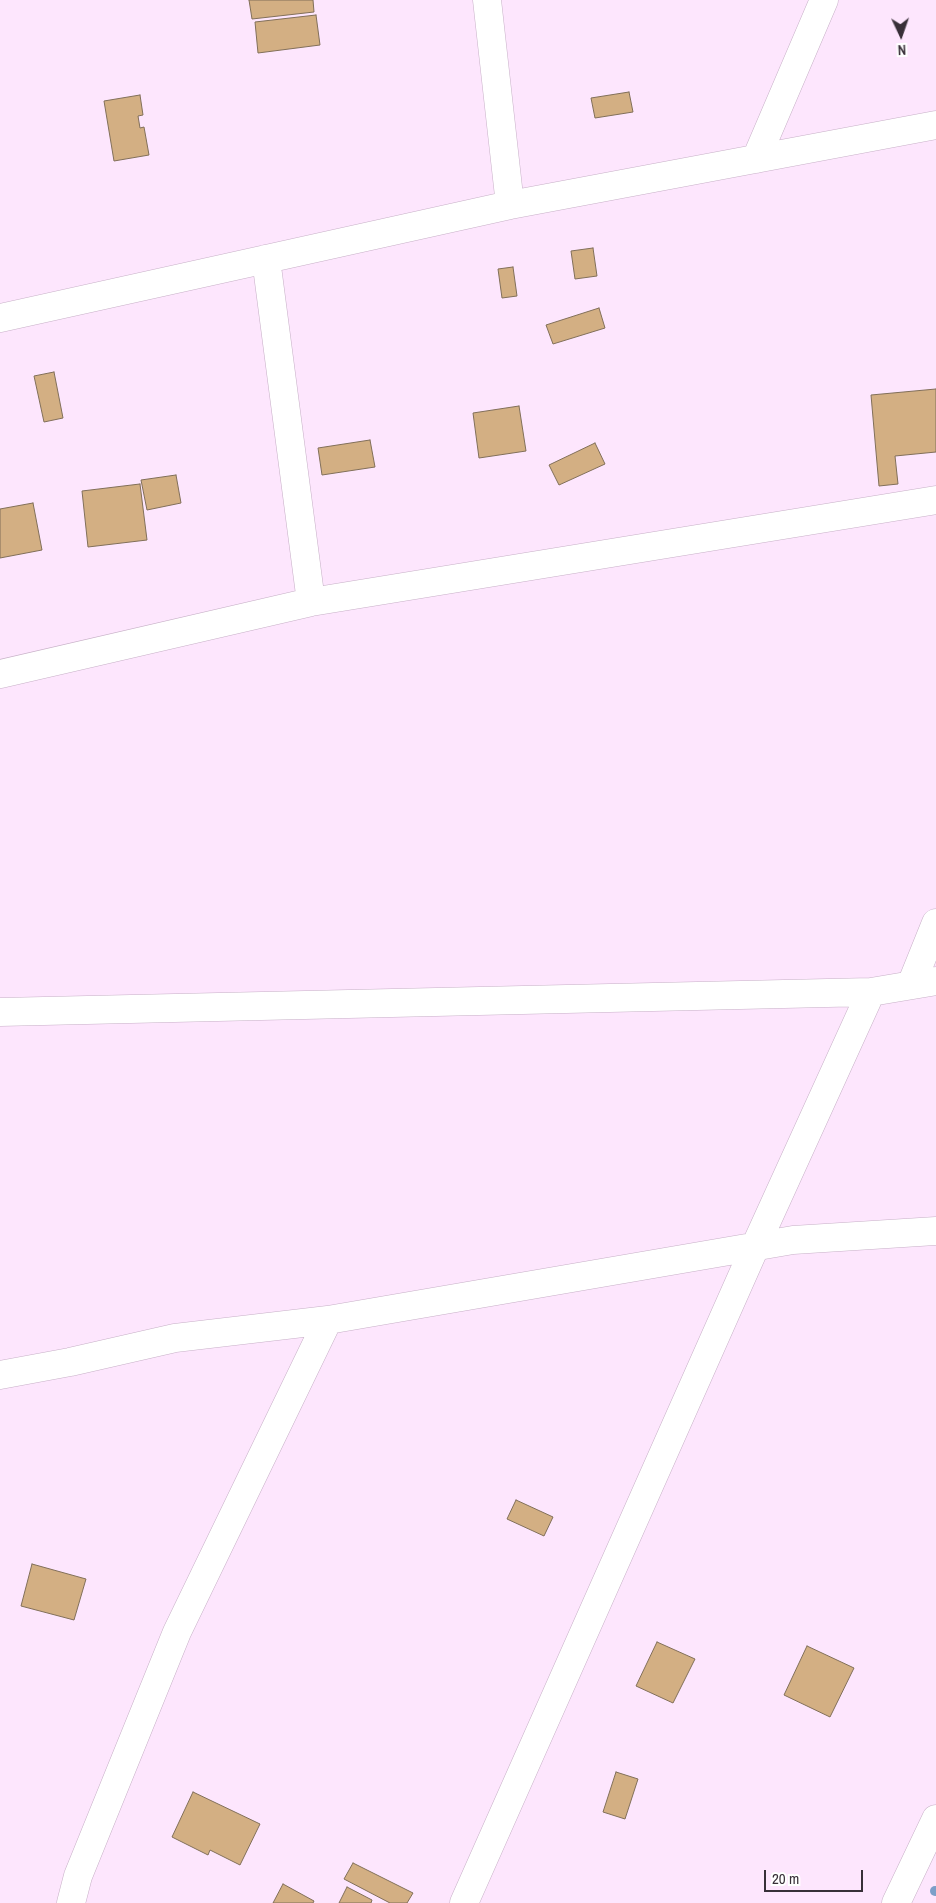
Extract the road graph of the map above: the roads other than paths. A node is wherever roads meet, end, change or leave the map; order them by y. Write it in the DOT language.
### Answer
graph roads {
  1 [pos="487,0"];
  2 [pos="824,0"];
  3 [pos="936,125"];
  4 [pos="756,159"];
  5 [pos="510,205"];
  6 [pos="266,259"];
  7 [pos="0,318"];
  8 [pos="936,500"];
  9 [pos="311,602"];
  10 [pos="0,674"];
  11 [pos="936,923"];
  12 [pos="924,983"];
  13 [pos="871,992"];
  14 [pos="0,1012"];
  15 [pos="936,1231"];
  16 [pos="755,1247"];
  17 [pos="328,1320"];
  18 [pos="0,1375"];
  19 [pos="936,1819"];
  20 [pos="70,1903"];
  21 [pos="464,1903"];
  22 [pos="896,1903"];
  1 -- 5 [label="street"];
  2 -- 4 [label="street"];
  3 -- 4 [label="street"];
  4 -- 5 [label="street"];
  5 -- 6 [label="street"];
  6 -- 7 [label="street"];
  6 -- 9 [label="street"];
  8 -- 9 [label="street"];
  9 -- 10 [label="street"];
  11 -- 12 [label="street"];
  12 -- 13 [label="street"];
  13 -- 14 [label="street"];
  13 -- 16 [label="street"];
  15 -- 16 [label="street"];
  16 -- 17 [label="street"];
  16 -- 21 [label="street"];
  17 -- 18 [label="street"];
  17 -- 20 [label="street"];
  19 -- 22 [label="street"];
}
